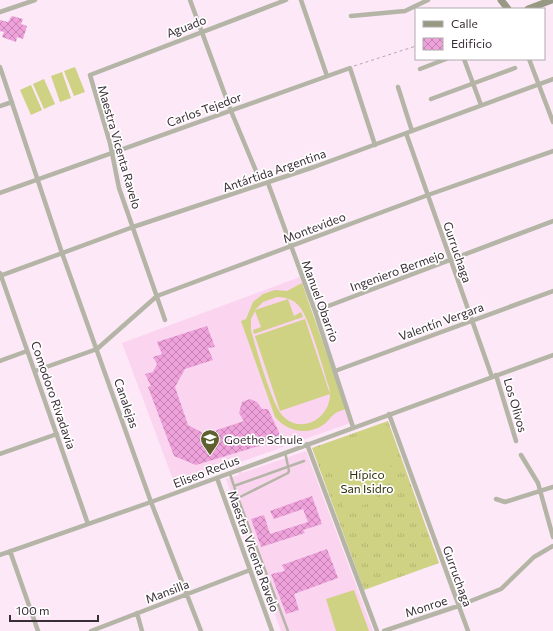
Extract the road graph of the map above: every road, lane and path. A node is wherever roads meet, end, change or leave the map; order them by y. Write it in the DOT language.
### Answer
graph roads {
  1 [pos="35,0"];
  2 [pos="190,0"];
  3 [pos="286,0"];
  4 [pos="301,0"];
  5 [pos="428,0"];
  6 [pos="501,0"];
  7 [pos="551,2"];
  8 [pos="507,8"];
  9 [pos="531,8"];
  10 [pos="0,12"];
  11 [pos="351,16"];
  12 [pos="202,31"];
  13 [pos="415,46"];
  14 [pos="443,60"];
  15 [pos="464,60"];
  16 [pos="529,60"];
  17 [pos="0,67"];
  18 [pos="350,68"];
  19 [pos="515,68"];
  20 [pos="420,69"];
  21 [pos="94,72"];
  22 [pos="327,76"];
  23 [pos="553,79"];
  24 [pos="473,84"];
  25 [pos="538,84"];
  26 [pos="398,87"];
  27 [pos="431,99"];
  28 [pos="12,102"];
  29 [pos="481,105"];
  30 [pos="0,106"];
  31 [pos="231,111"];
  32 [pos="553,122"];
  33 [pos="412,131"];
  34 [pos="406,133"];
  35 [pos="375,145"];
  36 [pos="553,151"];
  37 [pos="112,153"];
  38 [pos="256,172"];
  39 [pos="39,180"];
  40 [pos="268,183"];
  41 [pos="0,193"];
  42 [pos="428,195"];
  43 [pos="553,221"];
  44 [pos="133,227"];
  45 [pos="291,247"];
  46 [pos="62,253"];
  47 [pos="451,260"];
  48 [pos="0,275"];
  49 [pos="553,291"];
  50 [pos="156,296"];
  51 [pos="315,311"];
  52 [pos="165,320"];
  53 [pos="472,321"];
  54 [pos="97,349"];
  55 [pos="28,351"];
  56 [pos="553,355"];
  57 [pos="0,360"];
  58 [pos="35,371"];
  59 [pos="335,371"];
  60 [pos="494,376"];
  61 [pos="389,414"];
  62 [pos="354,427"];
  63 [pos="57,434"];
  64 [pos="516,441"];
  65 [pos="307,444"];
  66 [pos="285,452"];
  67 [pos="0,454"];
  68 [pos="521,455"];
  69 [pos="304,461"];
  70 [pos="288,467"];
  71 [pos="230,473"];
  72 [pos="217,478"];
  73 [pos="234,486"];
  74 [pos="553,487"];
  75 [pos="540,492"];
  76 [pos="238,498"];
  77 [pos="496,500"];
  78 [pos="151,502"];
  79 [pos="88,524"];
  80 [pos="553,537"];
  81 [pos="553,546"];
  82 [pos="10,551"];
  83 [pos="0,555"];
  84 [pos="250,570"];
  85 [pos="187,594"];
  86 [pos="458,606"];
  87 [pos="136,613"];
  88 [pos="38,631"];
  89 [pos="91,631"];
  90 [pos="142,631"];
  91 [pos="200,631"];
  92 [pos="272,631"];
  93 [pos="288,631"];
  94 [pos="377,631"];
  95 [pos="384,631"];
  96 [pos="468,631"];
  1 -- 10 [label="street"];
  2 -- 12 [label="street"];
  3 -- 12 [label="street, Aguado"];
  4 -- 22 [label="street"];
  5 -- 11 [label="street"];
  6 -- 8 [label="main road"];
  7 -- 9 [label="main road"];
  12 -- 21 [label="street, Aguado"];
  12 -- 31 [label="street"];
  13 -- 18 [label="path"];
  14 -- 20 [label="street"];
  15 -- 24 [label="street"];
  16 -- 25 [label="street"];
  17 -- 28 [label="street"];
  18 -- 22 [label="street, Carlos Tejedor"];
  18 -- 35 [label="street"];
  19 -- 24 [label="street"];
  21 -- 37 [label="street, Maestra Vicenta Ravelo"];
  22 -- 31 [label="street, Carlos Tejedor"];
  23 -- 25 [label="street, Antártida Argentina"];
  24 -- 27 [label="street"];
  24 -- 29 [label="street"];
  25 -- 29 [label="street, Antártida Argentina"];
  25 -- 32 [label="street"];
  26 -- 33 [label="street"];
  28 -- 30 [label="street"];
  28 -- 39 [label="street"];
  29 -- 33 [label="street, Antártida Argentina"];
  31 -- 37 [label="street, Carlos Tejedor"];
  31 -- 38 [label="street"];
  33 -- 34 [label="street, Antártida Argentina"];
  34 -- 35 [label="street, Antártida Argentina"];
  34 -- 42 [label="street, Gurruchaga"];
  35 -- 40 [label="street, Antártida Argentina"];
  36 -- 42 [label="street, Montevideo"];
  37 -- 39 [label="street, Carlos Tejedor"];
  37 -- 44 [label="street, Maestra Vicenta Ravelo"];
  39 -- 41 [label="street, Carlos Tejedor"];
  39 -- 46 [label="street, Canalejas"];
  40 -- 44 [label="street, Antártida Argentina"];
  40 -- 45 [label="street, Manuel Obarrio"];
  42 -- 45 [label="street, Montevideo"];
  42 -- 47 [label="street, Gurruchaga"];
  43 -- 47 [label="street, Ingeniero Bermejo"];
  44 -- 46 [label="street, Antártida Argentina"];
  44 -- 50 [label="street, Maestra Vicenta Ravelo"];
  45 -- 50 [label="street, Montevideo"];
  45 -- 51 [label="street, Manuel Obarrio"];
  46 -- 48 [label="street, Antártida Argentina"];
  46 -- 54 [label="street, Canalejas"];
  47 -- 51 [label="street, Ingeniero Bermejo"];
  47 -- 53 [label="street, Gurruchaga"];
  48 -- 55 [label="street, Comodoro Rivadavia"];
  49 -- 53 [label="street, Valentín Vergara"];
  50 -- 52 [label="street, Maestra Vicenta Ravelo"];
  50 -- 54 [label="street, Montevideo"];
  51 -- 59 [label="street, Manuel Obarrio"];
  53 -- 59 [label="street, Valentín Vergara"];
  53 -- 60 [label="street, Gurruchaga"];
  54 -- 58 [label="street"];
  54 -- 78 [label="street, Canalejas"];
  55 -- 57 [label="street"];
  55 -- 58 [label="street, Comodoro Rivadavia"];
  56 -- 60 [label="street, Eliseo Reclus"];
  58 -- 63 [label="street, Comodoro Rivadavia"];
  59 -- 62 [label="street, Manuel Obarrio"];
  60 -- 61 [label="street, Eliseo Reclus"];
  60 -- 64 [label="street, Los Olivos"];
  61 -- 62 [label="street, Eliseo Reclus"];
  61 -- 86 [label="street, Gurruchaga"];
  62 -- 65 [label="street, Eliseo Reclus"];
  63 -- 67 [label="street"];
  63 -- 79 [label="street, Comodoro Rivadavia"];
  65 -- 66 [label="street, Eliseo Reclus"];
  65 -- 94 [label="street"];
  66 -- 70 [label="lane"];
  66 -- 71 [label="street, Eliseo Reclus"];
  68 -- 75 [label="street"];
  69 -- 70 [label="lane"];
  70 -- 73 [label="lane"];
  70 -- 76 [label="lane"];
  71 -- 72 [label="street, Eliseo Reclus"];
  71 -- 73 [label="lane"];
  72 -- 78 [label="street, Eliseo Reclus"];
  72 -- 84 [label="street, Maestra Vicenta Ravelo"];
  73 -- 76 [label="lane"];
  74 -- 75 [label="street"];
  75 -- 77 [label="street"];
  75 -- 80 [label="street"];
  76 -- 93 [label="lane"];
  78 -- 79 [label="street, Eliseo Reclus"];
  78 -- 85 [label="street, Canalejas"];
  79 -- 82 [label="street, Eliseo Reclus"];
  81 -- 86 [label="street, Monroe"];
  82 -- 83 [label="street, Eliseo Reclus"];
  82 -- 88 [label="street"];
  84 -- 85 [label="street, Mansilla"];
  84 -- 92 [label="street, Maestra Vicenta Ravelo"];
  85 -- 87 [label="street, Mansilla"];
  85 -- 91 [label="street, Canalejas"];
  86 -- 95 [label="street, Monroe"];
  86 -- 96 [label="street, Gurruchaga"];
  87 -- 89 [label="street, Mansilla"];
  87 -- 90 [label="street"];
}
